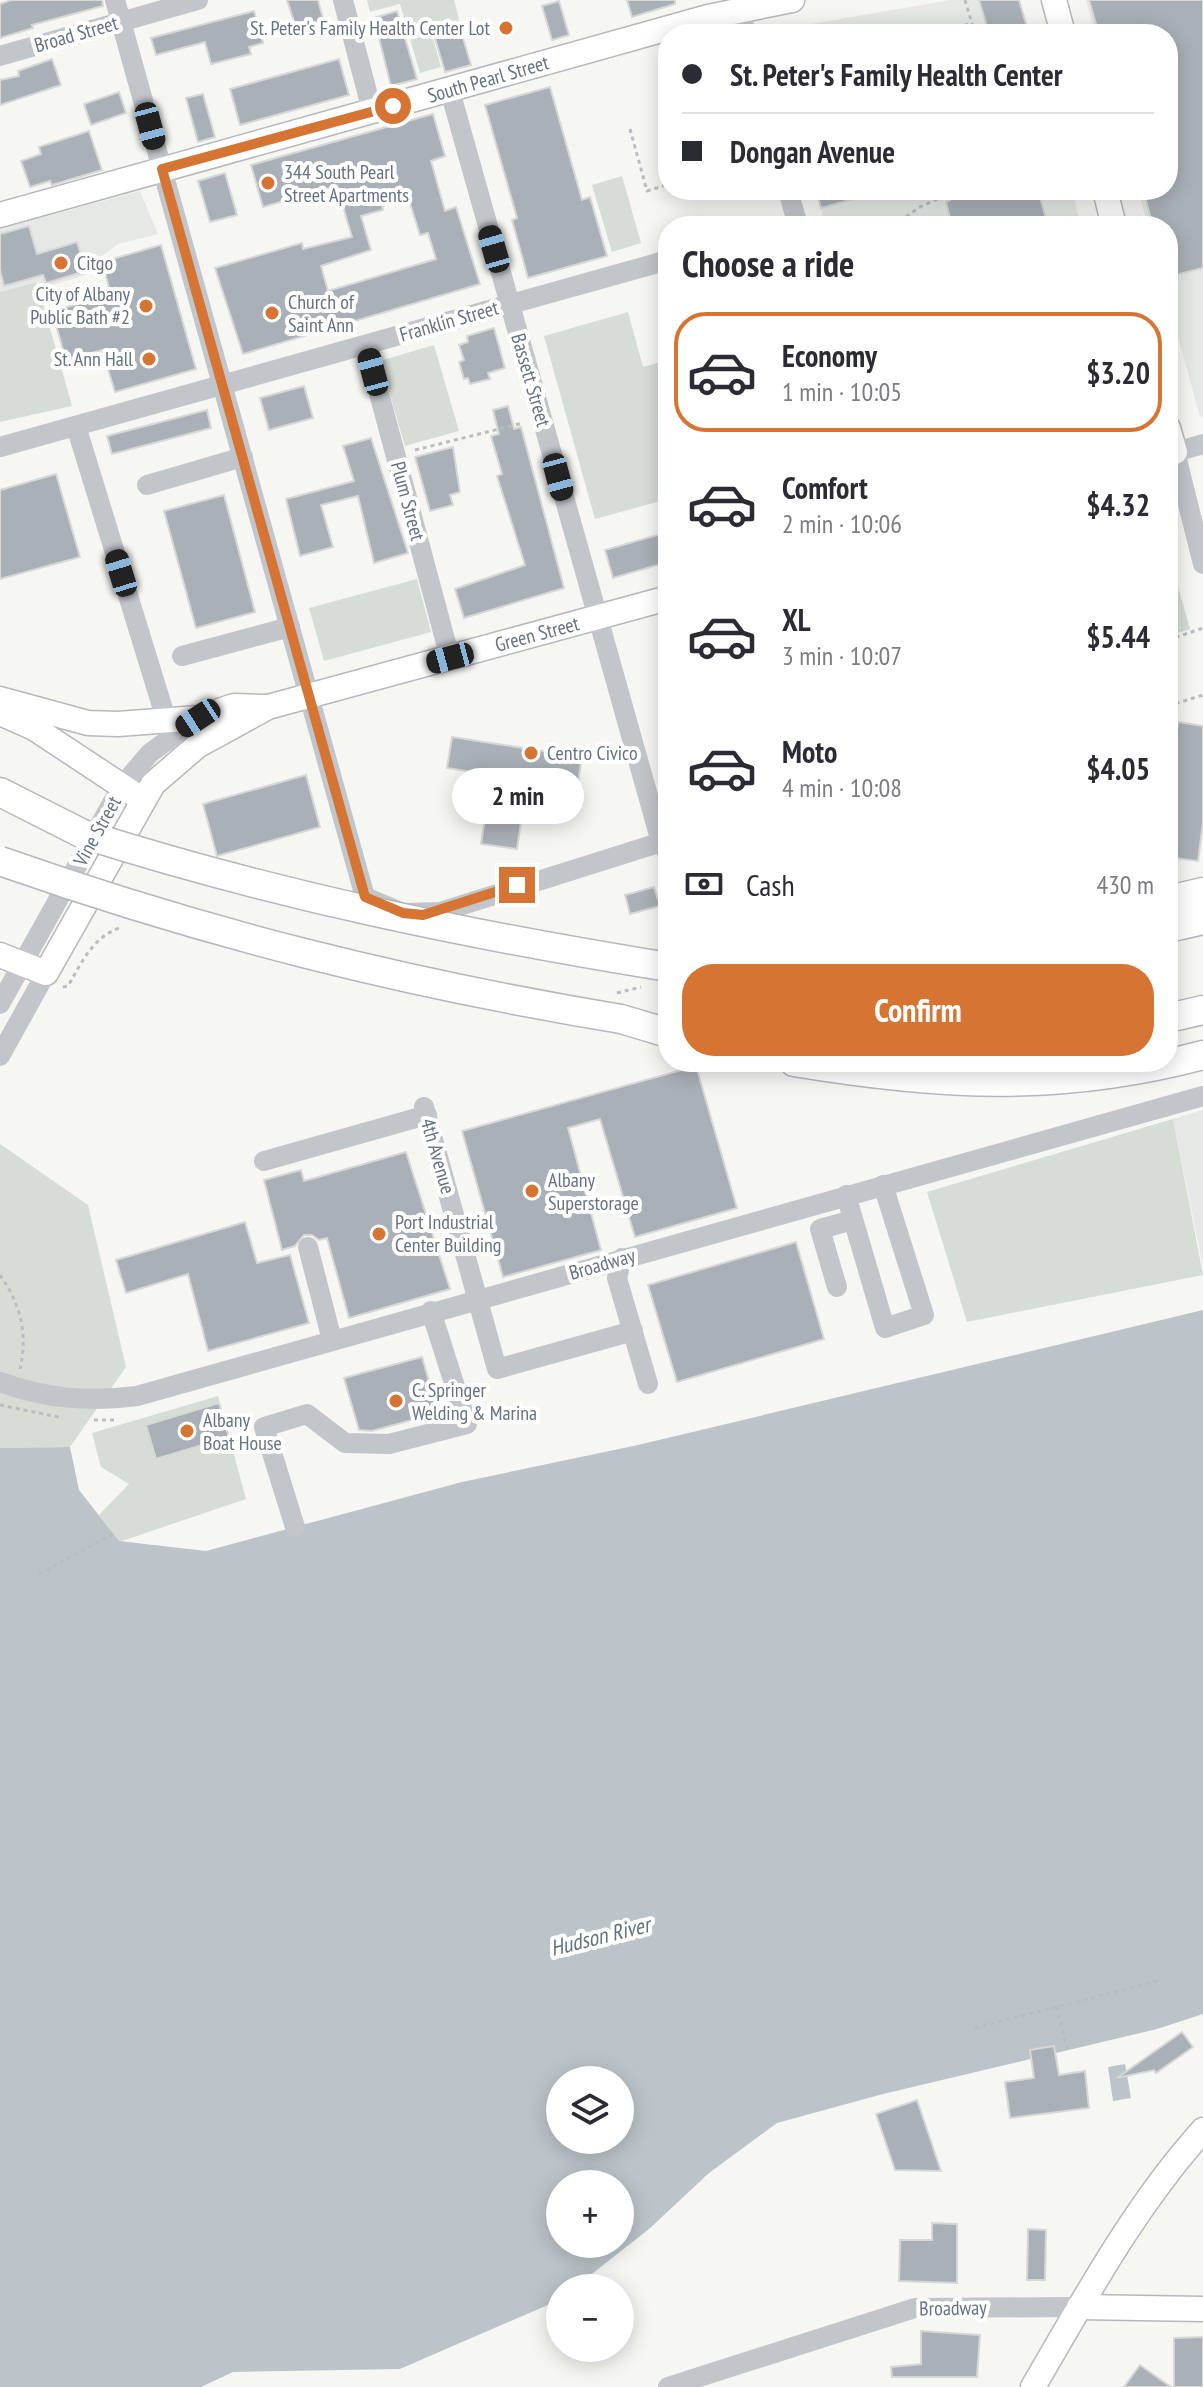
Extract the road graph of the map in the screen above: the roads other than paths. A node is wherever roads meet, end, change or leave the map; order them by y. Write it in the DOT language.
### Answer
graph roads {
  1 [pos="115,0"];
  2 [pos="198,0"];
  3 [pos="343,0"];
  4 [pos="792,0"];
  5 [pos="1054,0"];
  6 [pos="738,5"];
  7 [pos="121,22"];
  8 [pos="674,24"];
  9 [pos="1060,24"];
  10 [pos="658,29"];
  11 [pos="0,56"];
  12 [pos="450,91"];
  13 [pos="372,111"];
  14 [pos="162,169"];
  15 [pos="0,215"];
  16 [pos="658,263"];
  17 [pos="510,303"];
  18 [pos="366,345"];
  19 [pos="222,383"];
  20 [pos="76,426"];
  21 [pos="1203,444"];
  22 [pos="0,447"];
  23 [pos="1178,450"];
  24 [pos="243,457"];
  25 [pos="1178,476"];
  26 [pos="147,485"];
  27 [pos="1203,564"];
  28 [pos="658,601"];
  29 [pos="598,619"];
  30 [pos="290,627"];
  31 [pos="182,656"];
  32 [pos="450,658"];
  33 [pos="309,696"];
  34 [pos="0,699"];
  35 [pos="268,707"];
  36 [pos="0,713"];
  37 [pos="198,718"];
  38 [pos="166,719"];
  39 [pos="197,746"];
  40 [pos="121,787"];
  41 [pos="0,792"];
  42 [pos="143,800"];
  43 [pos="0,810"];
  44 [pos="658,818"];
  45 [pos="83,834"];
  46 [pos="658,847"];
  47 [pos="0,861"];
  48 [pos="1203,882"];
  49 [pos="1178,891"];
  50 [pos="1203,892"];
  51 [pos="1178,898"];
  52 [pos="1203,920"];
  53 [pos="1178,926"];
  54 [pos="0,955"];
  55 [pos="658,965"];
  56 [pos="34,969"];
  57 [pos="0,1004"];
  58 [pos="1203,1010"];
  59 [pos="1178,1016"];
  60 [pos="621,1019"];
  61 [pos="658,1025"];
  62 [pos="658,1030"];
  63 [pos="1203,1055"];
  64 [pos="0,1056"];
  65 [pos="1178,1061"];
  66 [pos="874,1072"];
  67 [pos="1131,1072"];
  68 [pos="1203,1096"];
  69 [pos="264,1161"];
  70 [pos="883,1185"];
  71 [pos="846,1195"];
  72 [pos="853,1220"];
  73 [pos="308,1247"];
  74 [pos="622,1258"];
  75 [pos="837,1287"];
  76 [pos="478,1298"];
  77 [pos="431,1311"];
  78 [pos="633,1331"];
  79 [pos="332,1340"];
  80 [pos="9,1377"];
  81 [pos="648,1384"];
  82 [pos="295,1527"];
  83 [pos="1203,2130"];
  84 [pos="1079,2307"];
  85 [pos="1203,2309"];
  86 [pos="668,2387"];
  87 [pos="1033,2387"];
  1 -- 7 [label="street"];
  2 -- 7 [label="street, Broad Street"];
  3 -- 13 [label="street"];
  4 -- 6 [label="main road, South Pearl Street"];
  5 -- 9 [label="main road"];
  6 -- 8 [label="main road, South Pearl Street"];
  7 -- 11 [label="street, Broad Street"];
  7 -- 14 [label="street"];
  10 -- 12 [label="main road, South Pearl Street"];
  12 -- 13 [label="main road, South Pearl Street"];
  12 -- 17 [label="street, Bassett Street"];
  13 -- 14 [label="main road, South Pearl Street"];
  14 -- 15 [label="main road, South Pearl Street"];
  14 -- 19 [label="street"];
  16 -- 17 [label="street, Franklin Street"];
  17 -- 18 [label="street, Franklin Street"];
  17 -- 29 [label="street, Bassett Street"];
  18 -- 19 [label="street, Franklin Street"];
  18 -- 32 [label="street, Plum Street"];
  19 -- 20 [label="street, Franklin Street"];
  19 -- 24 [label="street"];
  20 -- 22 [label="street, Franklin Street"];
  20 -- 38 [label="street"];
  21 -- 23 [label="street"];
  24 -- 26 [label="street"];
  24 -- 30 [label="street"];
  25 -- 27 [label="street"];
  28 -- 29 [label="main road, Green Street"];
  29 -- 32 [label="main road, Green Street"];
  29 -- 44 [label="street, Bassett Street"];
  30 -- 31 [label="street"];
  30 -- 33 [label="street"];
  32 -- 33 [label="main road, Green Street"];
  33 -- 35 [label="main road, Green Street"];
  33 -- 46 [label="street"];
  34 -- 38 [label="main road, Green Street"];
  35 -- 37 [label="main road, Green Street"];
  35 -- 39 [label="main road, Green Street"];
  36 -- 40 [label="main road"];
  37 -- 38 [label="main road, Green Street"];
  37 -- 40 [label="street, Vine Street"];
  39 -- 42 [label="main road, Vine Street"];
  40 -- 42 [label="main road"];
  40 -- 56 [label="street, Vine Street"];
  41 -- 45 [label="highway"];
  42 -- 56 [label="main road, Vine Street"];
  43 -- 45 [label="highway"];
  45 -- 55 [label="highway, bridge"];
  47 -- 60 [label="highway, bridge"];
  48 -- 49 [label="street"];
  50 -- 51 [label="highway"];
  52 -- 53 [label="highway"];
  54 -- 56 [label="main road"];
  56 -- 57 [label="street"];
  56 -- 64 [label="street"];
  58 -- 59 [label="highway"];
  60 -- 61 [label="highway"];
  60 -- 62 [label="highway"];
  63 -- 65 [label="highway"];
  66 -- 67 [label="highway"];
  68 -- 70 [label="street, Broadway"];
  69 -- 76 [label="street, 4th Avenue"];
  70 -- 71 [label="street, Broadway"];
  70 -- 72 [label="street"];
  71 -- 72 [label="street"];
  71 -- 74 [label="street, Broadway"];
  72 -- 75 [label="street"];
  73 -- 79 [label="street"];
  74 -- 76 [label="street, Broadway"];
  74 -- 78 [label="street"];
  76 -- 77 [label="street, Broadway"];
  76 -- 78 [label="street, 4th Avenue"];
  77 -- 79 [label="street, Broadway"];
  77 -- 82 [label="street"];
  78 -- 81 [label="street"];
  79 -- 80 [label="street, Broadway"];
  83 -- 84 [label="main road"];
  84 -- 85 [label="main road, Broadway"];
  84 -- 86 [label="street, Broadway"];
  84 -- 87 [label="main road"];
}
